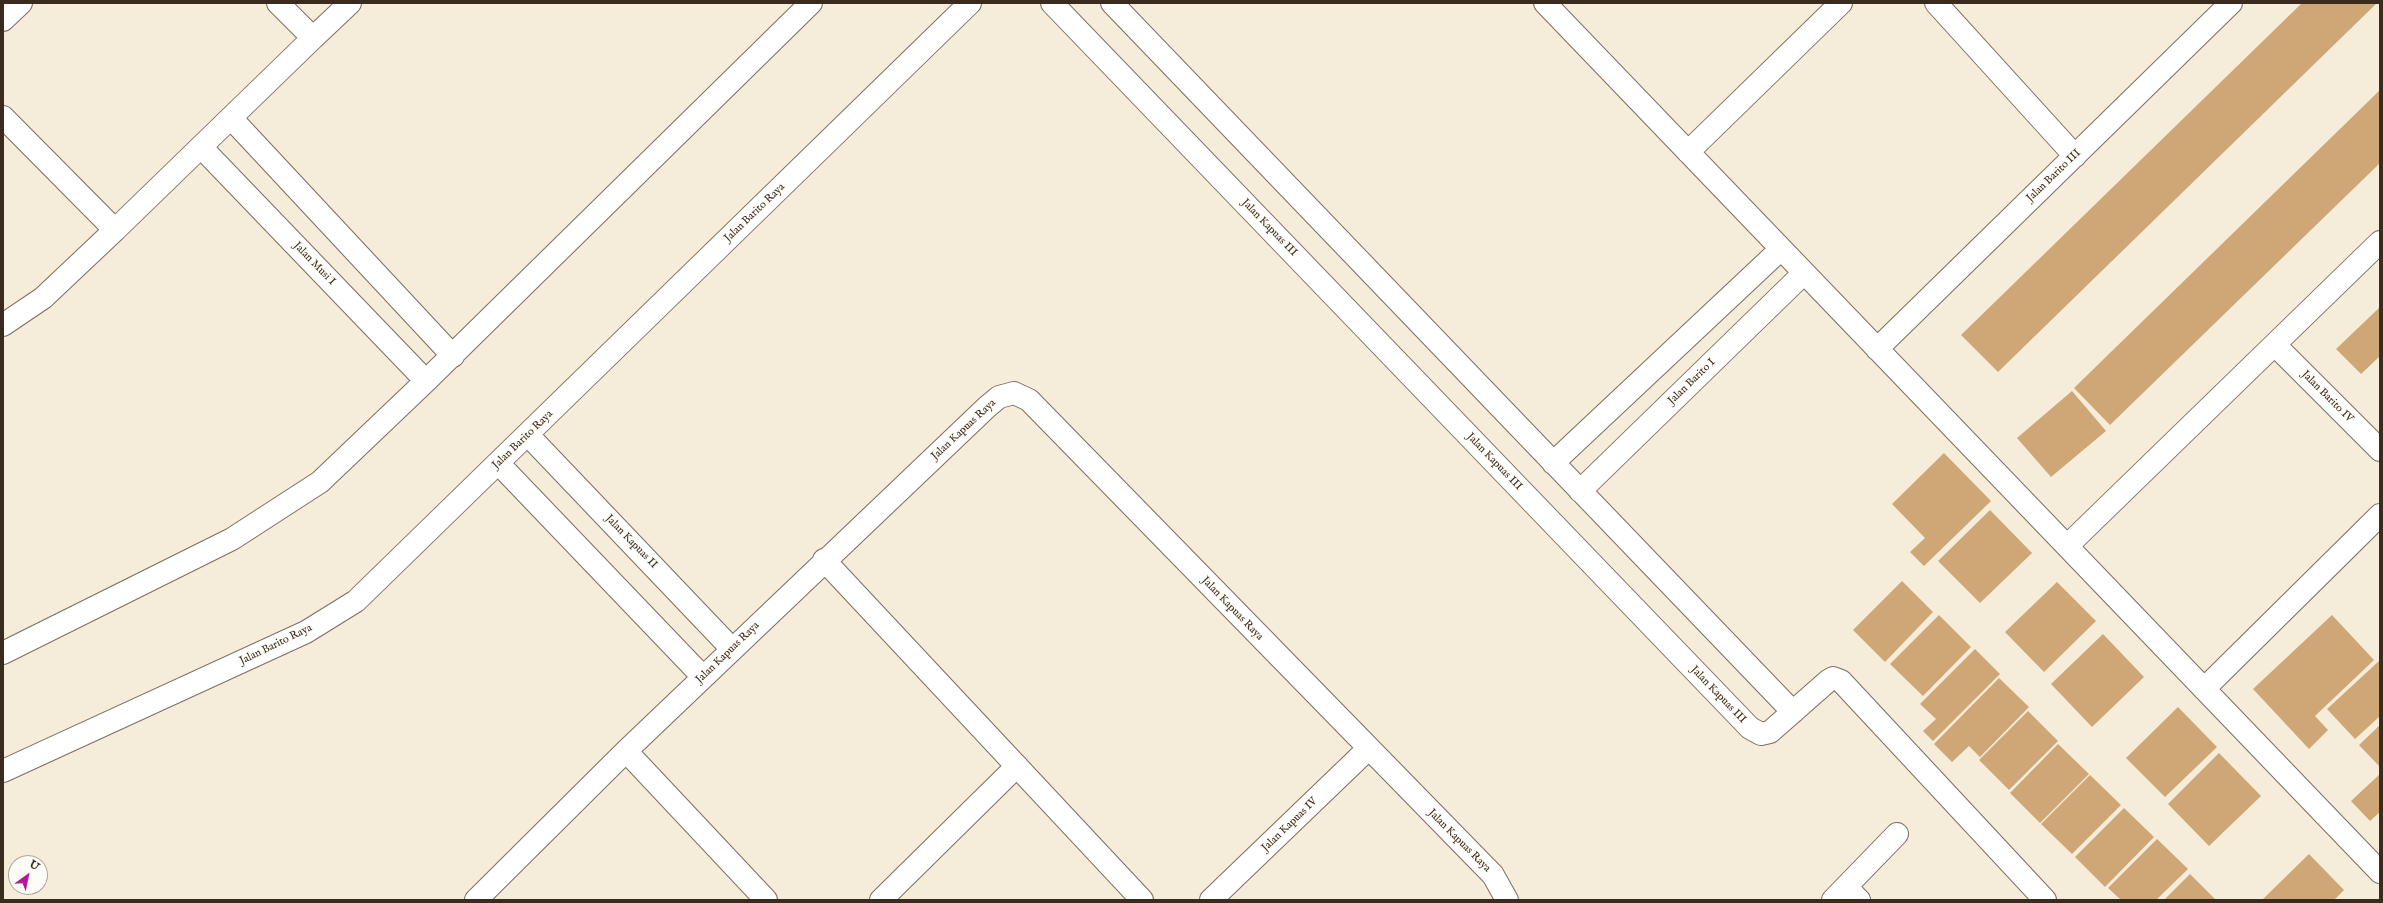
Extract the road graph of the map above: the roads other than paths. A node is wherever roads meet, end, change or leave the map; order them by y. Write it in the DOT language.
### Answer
graph roads {
  1 [pos="20,3"];
  2 [pos="278,3"];
  3 [pos="350,3"];
  4 [pos="811,3"];
  5 [pos="970,3"];
  6 [pos="1052,3"];
  7 [pos="1112,3"];
  8 [pos="1545,3"];
  9 [pos="1841,3"];
  10 [pos="1936,3"];
  11 [pos="2231,3"];
  12 [pos="3,20"];
  13 [pos="313,38"];
  14 [pos="3,117"];
  15 [pos="231,118"];
  16 [pos="201,147"];
  17 [pos="1688,152"];
  18 [pos="2075,156"];
  19 [pos="115,230"];
  20 [pos="2380,242"];
  21 [pos="1781,249"];
  22 [pos="1804,273"];
  23 [pos="3,324"];
  24 [pos="2275,345"];
  25 [pos="1877,349"];
  26 [pos="453,356"];
  27 [pos="426,381"];
  28 [pos="528,436"];
  29 [pos="2380,450"];
  30 [pos="1554,463"];
  31 [pos="499,464"];
  32 [pos="1580,491"];
  33 [pos="2380,515"];
  34 [pos="2068,546"];
  35 [pos="824,560"];
  36 [pos="732,649"];
  37 [pos="3,653"];
  38 [pos="703,677"];
  39 [pos="2204,689"];
  40 [pos="1793,712"];
  41 [pos="1368,749"];
  42 [pos="626,751"];
  43 [pos="1017,766"];
  44 [pos="3,771"];
  45 [pos="1897,834"];
  46 [pos="2380,872"];
  47 [pos="1846,896"];
  48 [pos="476,900"];
  49 [pos="766,900"];
  50 [pos="881,900"];
  51 [pos="1142,900"];
  52 [pos="1211,900"];
  53 [pos="1507,900"];
  54 [pos="2045,900"];
  1 -- 12 [label="street"];
  2 -- 13 [label="street"];
  3 -- 13 [label="street"];
  4 -- 26 [label="street"];
  5 -- 28 [label="street, Jalan Barito Raya"];
  6 -- 40 [label="street, Jalan Kapuas III"];
  7 -- 30 [label="street"];
  8 -- 17 [label="street"];
  9 -- 17 [label="street"];
  10 -- 18 [label="street"];
  11 -- 18 [label="street, Jalan Barito III"];
  13 -- 15 [label="street"];
  14 -- 19 [label="street"];
  15 -- 16 [label="street"];
  15 -- 26 [label="street"];
  16 -- 19 [label="street"];
  16 -- 27 [label="street, Jalan Musi I"];
  17 -- 21 [label="street"];
  18 -- 25 [label="street, Jalan Barito III"];
  19 -- 23 [label="street"];
  20 -- 24 [label="street"];
  21 -- 22 [label="street"];
  21 -- 30 [label="street"];
  22 -- 25 [label="street"];
  22 -- 32 [label="street, Jalan Barito I"];
  24 -- 29 [label="street, Jalan Barito IV"];
  24 -- 34 [label="street"];
  25 -- 34 [label="street"];
  26 -- 27 [label="street"];
  27 -- 37 [label="street"];
  28 -- 31 [label="street, Jalan Barito Raya"];
  28 -- 36 [label="street, Jalan Kapuas II"];
  30 -- 32 [label="street"];
  31 -- 38 [label="street"];
  31 -- 44 [label="street, Jalan Barito Raya"];
  32 -- 40 [label="street"];
  33 -- 39 [label="street"];
  34 -- 39 [label="street"];
  35 -- 36 [label="street, Jalan Kapuas Raya"];
  35 -- 41 [label="street, Jalan Kapuas Raya"];
  35 -- 43 [label="street"];
  36 -- 38 [label="street, Jalan Kapuas Raya"];
  38 -- 42 [label="street, Jalan Kapuas Raya"];
  39 -- 46 [label="street"];
  40 -- 54 [label="street, Jalan Kapuas III"];
  41 -- 52 [label="street, Jalan Kapuas IV"];
  41 -- 53 [label="street, Jalan Kapuas Raya"];
  42 -- 48 [label="street, Jalan Kapuas Raya"];
  42 -- 49 [label="street"];
  43 -- 50 [label="street"];
  43 -- 51 [label="street"];
  45 -- 47 [label="street"];
}
